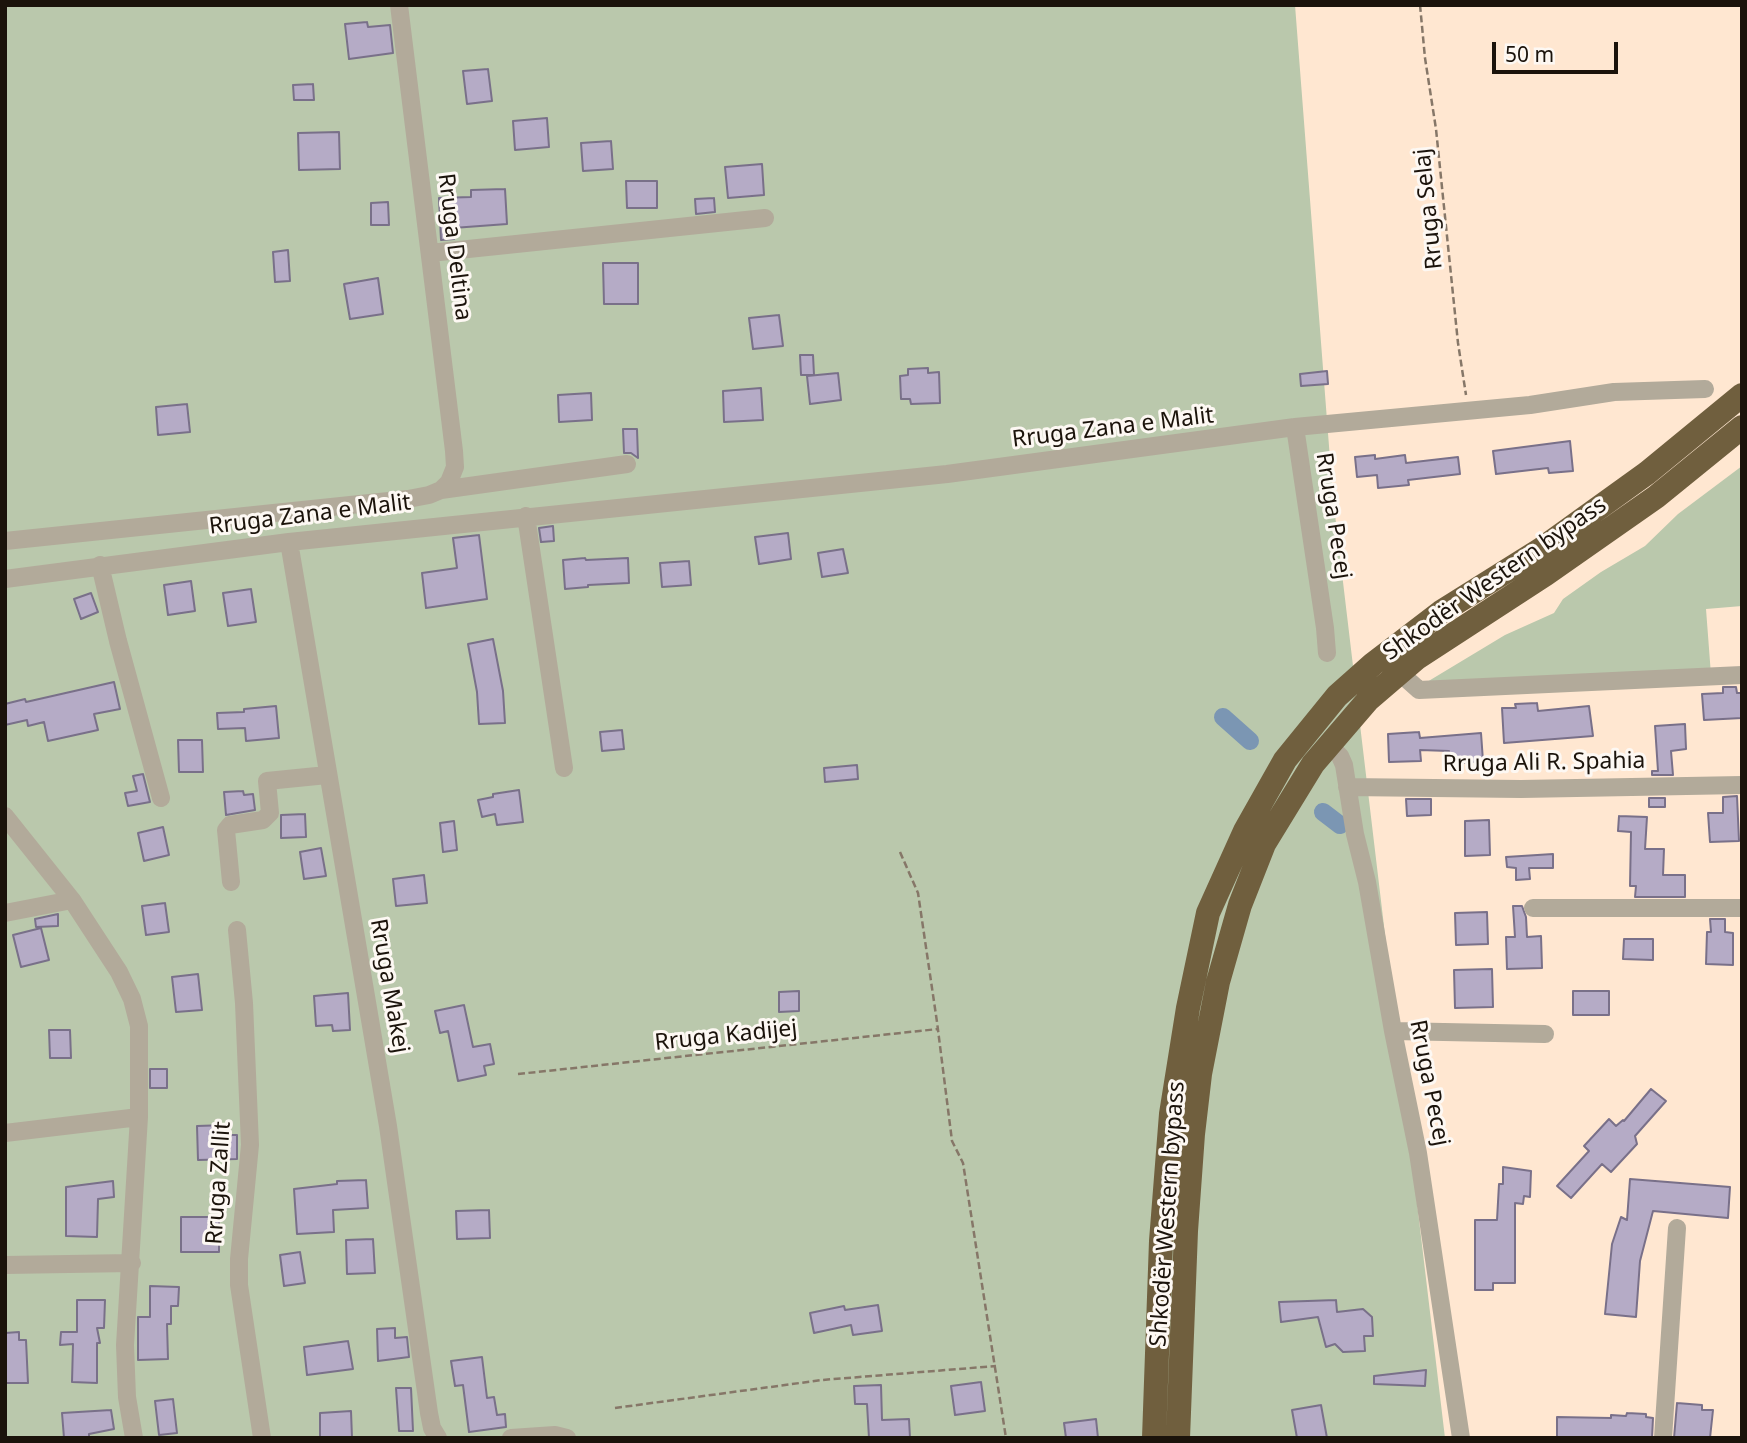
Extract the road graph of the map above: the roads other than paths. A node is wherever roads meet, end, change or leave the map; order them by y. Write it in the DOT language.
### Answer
graph roads {
  1 [pos="399,5"];
  2 [pos="765,218"];
  3 [pos="430,253"];
  4 [pos="1705,389"];
  5 [pos="1742,395"];
  6 [pos="1295,427"];
  7 [pos="1742,427"];
  8 [pos="627,464"];
  9 [pos="441,490"];
  10 [pos="526,516"];
  11 [pos="5,541"];
  12 [pos="289,542"];
  13 [pos="100,565"];
  14 [pos="5,579"];
  15 [pos="1327,653"];
  16 [pos="1400,673"];
  17 [pos="1742,675"];
  18 [pos="1329,745"];
  19 [pos="564,768"];
  20 [pos="327,775"];
  21 [pos="1742,785"];
  22 [pos="1347,787"];
  23 [pos="161,798"];
  24 [pos="5,816"];
  25 [pos="231,882"];
  26 [pos="72,900"];
  27 [pos="1533,908"];
  28 [pos="1742,908"];
  29 [pos="5,913"];
  30 [pos="237,930"];
  31 [pos="1393,1031"];
  32 [pos="1545,1034"];
  33 [pos="139,1117"];
  34 [pos="5,1133"];
  35 [pos="1677,1228"];
  36 [pos="132,1263"];
  37 [pos="5,1265"];
  38 [pos="134,1438"];
  39 [pos="261,1438"];
  40 [pos="438,1438"];
  41 [pos="511,1438"];
  42 [pos="567,1438"];
  43 [pos="1154,1438"];
  44 [pos="1178,1438"];
  45 [pos="1461,1438"];
  46 [pos="1663,1438"];
  1 -- 3 [label="street, Rruga Deltina"];
  2 -- 3 [label="street"];
  3 -- 9 [label="street, Rruga Deltina"];
  4 -- 6 [label="street, Rruga Zana e Malit"];
  5 -- 43 [label="highway, Shkodër Western bypass"];
  6 -- 10 [label="street, Rruga Zana e Malit"];
  6 -- 15 [label="street, Rruga Pecej"];
  7 -- 16 [label="highway, Shkodër Western bypass"];
  8 -- 9 [label="street"];
  9 -- 11 [label="street"];
  10 -- 12 [label="street, Rruga Zana e Malit"];
  10 -- 19 [label="street"];
  12 -- 13 [label="street, Rruga Zana e Malit"];
  12 -- 20 [label="street, Rruga Makej"];
  13 -- 14 [label="street, Rruga Zana e Malit"];
  13 -- 23 [label="street"];
  16 -- 17 [label="street"];
  16 -- 18 [label="highway, Shkodër Western bypass"];
  18 -- 22 [label="street, Rruga Pecej"];
  18 -- 44 [label="highway, Shkodër Western bypass"];
  20 -- 25 [label="street"];
  20 -- 40 [label="street, Rruga Makej"];
  21 -- 22 [label="street, Rruga Ali R. Spahia"];
  22 -- 31 [label="street, Rruga Pecej"];
  24 -- 26 [label="street"];
  26 -- 29 [label="street"];
  26 -- 33 [label="street"];
  27 -- 28 [label="street"];
  30 -- 39 [label="street, Rruga Zallit"];
  31 -- 32 [label="street"];
  31 -- 45 [label="street, Rruga Pecej"];
  33 -- 34 [label="street"];
  33 -- 36 [label="street"];
  35 -- 46 [label="street"];
  36 -- 37 [label="street"];
  36 -- 38 [label="street"];
  41 -- 42 [label="street"];
}
